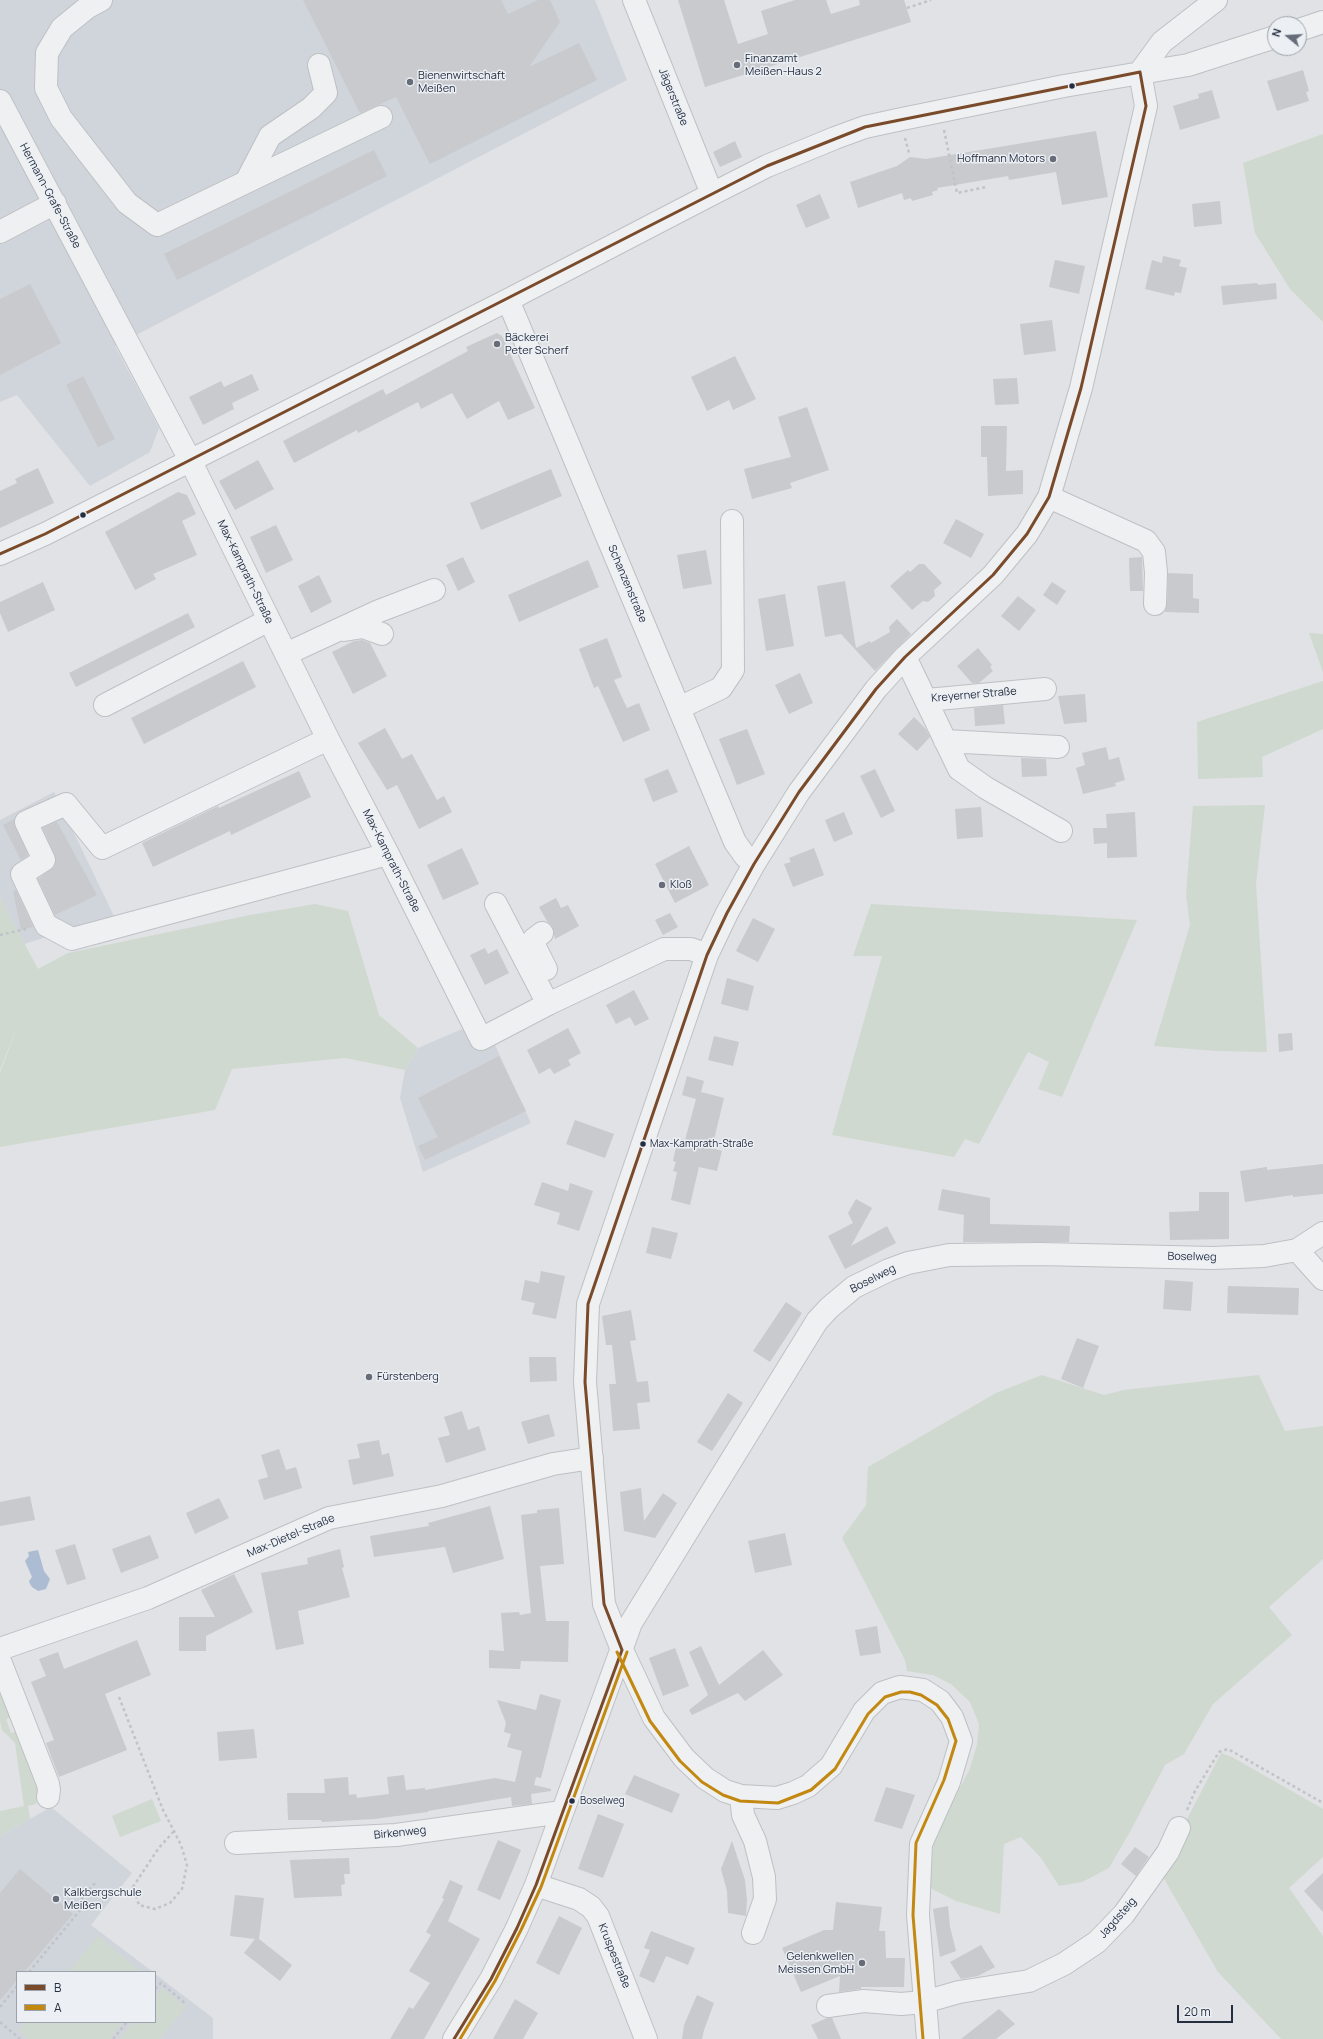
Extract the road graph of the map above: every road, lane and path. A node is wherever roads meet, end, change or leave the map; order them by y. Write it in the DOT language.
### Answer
graph roads {
  1 [pos="101,0"];
  2 [pos="634,0"];
  3 [pos="931,0"];
  4 [pos="1216,0"];
  5 [pos="907,8"];
  6 [pos="1323,22"];
  7 [pos="1307,27"];
  8 [pos="1267,40"];
  9 [pos="319,65"];
  10 [pos="1140,72"];
  11 [pos="0,101"];
  12 [pos="381,117"];
  13 [pos="944,130"];
  14 [pos="906,144"];
  15 [pos="909,154"];
  16 [pos="246,182"];
  17 [pos="986,187"];
  18 [pos="712,194"];
  19 [pos="55,203"];
  20 [pos="0,232"];
  21 [pos="508,300"];
  22 [pos="190,460"];
  23 [pos="1049,497"];
  24 [pos="732,521"];
  25 [pos="0,554"];
  26 [pos="434,590"];
  27 [pos="1155,604"];
  28 [pos="269,620"];
  29 [pos="330,633"];
  30 [pos="382,634"];
  31 [pos="286,654"];
  32 [pos="905,657"];
  33 [pos="1045,689"];
  34 [pos="927,700"];
  35 [pos="105,705"];
  36 [pos="679,708"];
  37 [pos="328,739"];
  38 [pos="945,741"];
  39 [pos="1058,747"];
  40 [pos="1061,831"];
  41 [pos="388,854"];
  42 [pos="754,864"];
  43 [pos="496,904"];
  44 [pos="46,925"];
  45 [pos="542,932"];
  46 [pos="0,935"];
  47 [pos="708,955"];
  48 [pos="555,1001"];
  49 [pos="1323,1233"];
  50 [pos="1297,1250"];
  51 [pos="1323,1279"];
  52 [pos="592,1458"];
  53 [pos="0,1649"];
  54 [pos="622,1650"];
  55 [pos="0,1661"];
  56 [pos="119,1697"];
  57 [pos="741,1796"];
  58 [pos="48,1797"];
  59 [pos="1323,1803"];
  60 [pos="562,1812"];
  61 [pos="1179,1828"];
  62 [pos="174,1831"];
  63 [pos="236,1844"];
  64 [pos="96,1882"];
  65 [pos="536,1884"];
  66 [pos="753,1934"];
  67 [pos="30,1971"];
  68 [pos="16,1987"];
  69 [pos="156,1989"];
  70 [pos="924,2002"];
  71 [pos="186,2004"];
  72 [pos="828,2006"];
  73 [pos="0,2007"];
  74 [pos="0,2022"];
  75 [pos="127,2023"];
  76 [pos="20,2039"];
  77 [pos="113,2039"];
  78 [pos="454,2039"];
  79 [pos="646,2039"];
  80 [pos="928,2039"];
  1 -- 16 [label="street"];
  2 -- 18 [label="street, Jägerstraße"];
  3 -- 5 [label="path"];
  4 -- 10 [label="street"];
  6 -- 7 [label="street"];
  8 -- 10 [label="street"];
  9 -- 16 [label="street"];
  10 -- 18 [label="street"];
  10 -- 23 [label="street"];
  11 -- 19 [label="street, Hermann-Grafe-Straße"];
  12 -- 16 [label="street"];
  13 -- 17 [label="path"];
  14 -- 15 [label="path"];
  18 -- 21 [label="street"];
  19 -- 20 [label="street"];
  19 -- 22 [label="street, Hermann-Grafe-Straße"];
  21 -- 22 [label="street"];
  21 -- 36 [label="street, Schanzenstraße"];
  22 -- 25 [label="street"];
  22 -- 28 [label="street, Max-Kamprath-Straße"];
  23 -- 27 [label="street"];
  23 -- 32 [label="street"];
  24 -- 36 [label="street"];
  26 -- 29 [label="street"];
  28 -- 31 [label="street, Max-Kamprath-Straße"];
  28 -- 35 [label="street"];
  29 -- 30 [label="street"];
  29 -- 31 [label="street"];
  31 -- 37 [label="street, Max-Kamprath-Straße"];
  32 -- 34 [label="street, Kreyerner Straße"];
  32 -- 42 [label="street"];
  33 -- 34 [label="street, Kreyerner Straße"];
  34 -- 38 [label="street"];
  36 -- 42 [label="street, Schanzenstraße"];
  37 -- 41 [label="street, Max-Kamprath-Straße"];
  37 -- 44 [label="street"];
  38 -- 39 [label="street"];
  38 -- 40 [label="street"];
  41 -- 44 [label="street"];
  41 -- 48 [label="street, Max-Kamprath-Straße"];
  42 -- 47 [label="street"];
  43 -- 48 [label="street"];
  44 -- 46 [label="path"];
  45 -- 48 [label="street"];
  47 -- 48 [label="street, Max-Kamprath-Straße"];
  47 -- 52 [label="street"];
  49 -- 50 [label="street, Boselweg"];
  50 -- 51 [label="street"];
  50 -- 54 [label="street, Boselweg"];
  52 -- 53 [label="street, Max-Dietel-Straße"];
  52 -- 54 [label="street"];
  54 -- 57 [label="street"];
  54 -- 60 [label="street, Boselweg"];
  55 -- 58 [label="street"];
  56 -- 62 [label="path"];
  57 -- 66 [label="street"];
  57 -- 70 [label="street"];
  59 -- 61 [label="path"];
  60 -- 63 [label="street, Birkenweg"];
  60 -- 65 [label="street, Boselweg"];
  61 -- 70 [label="street, Jagdsteig"];
  62 -- 62 [label="path"];
  64 -- 67 [label="path"];
  65 -- 78 [label="street, Boselweg"];
  65 -- 79 [label="street, Kruspestraße"];
  68 -- 73 [label="path"];
  69 -- 71 [label="path"];
  70 -- 72 [label="street, Jagdsteig"];
  70 -- 80 [label="street"];
  74 -- 76 [label="path"];
  75 -- 77 [label="path"];
}
